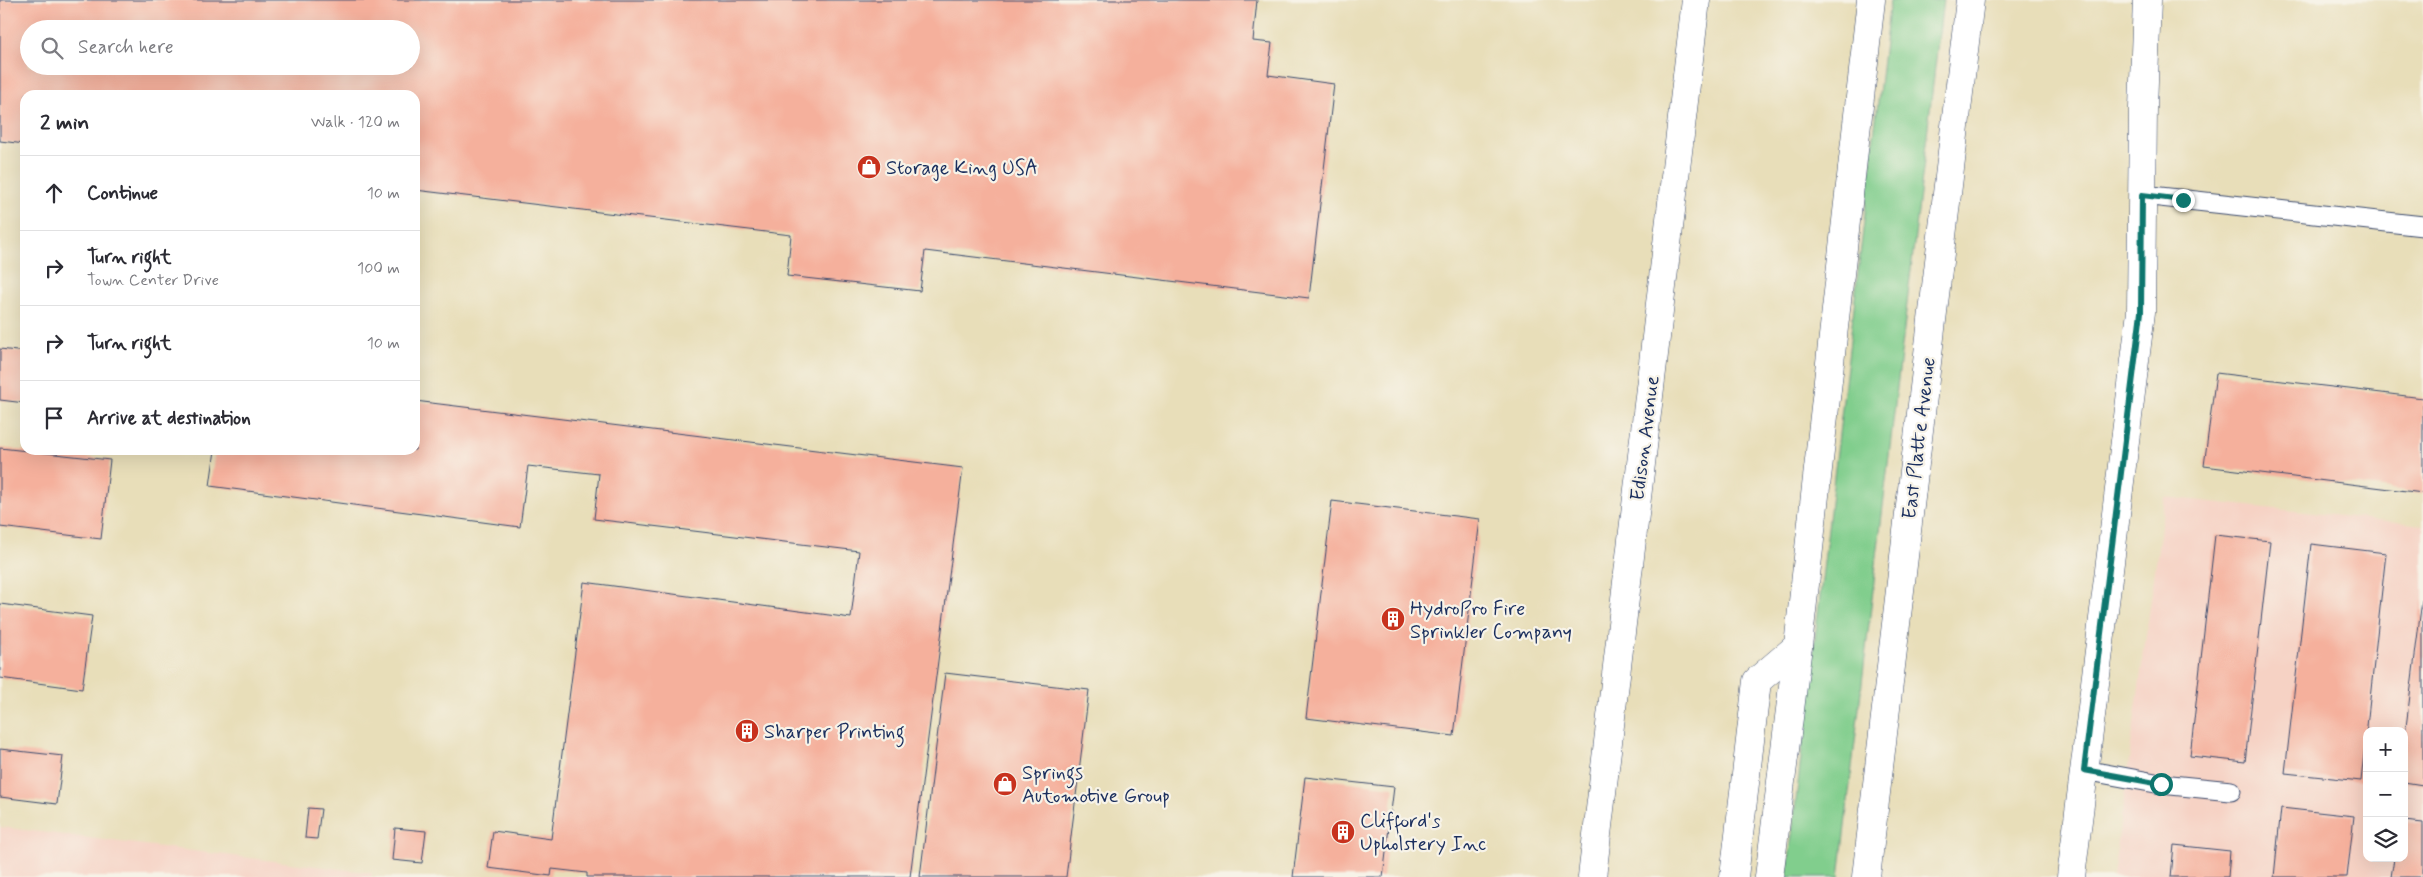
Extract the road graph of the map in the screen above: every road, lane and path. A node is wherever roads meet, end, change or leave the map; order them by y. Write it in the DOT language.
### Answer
graph roads {
  1 [pos="1696,0"];
  2 [pos="1871,0"];
  3 [pos="1970,0"];
  4 [pos="2147,0"];
  5 [pos="2142,195"];
  6 [pos="2423,226"];
  7 [pos="1798,646"];
  8 [pos="2084,770"];
  9 [pos="2231,791"];
  10 [pos="1592,877"];
  11 [pos="1734,877"];
  12 [pos="1769,877"];
  13 [pos="1866,877"];
  14 [pos="2071,877"];
  1 -- 10 [label="main road, Edison Avenue"];
  2 -- 7 [label="main road"];
  3 -- 13 [label="main road, East Platte Avenue"];
  4 -- 5 [label="main road"];
  5 -- 6 [label="lane"];
  5 -- 8 [label="main road"];
  7 -- 11 [label="main road"];
  7 -- 12 [label="main road"];
  8 -- 9 [label="lane"];
  8 -- 14 [label="main road"];
}
